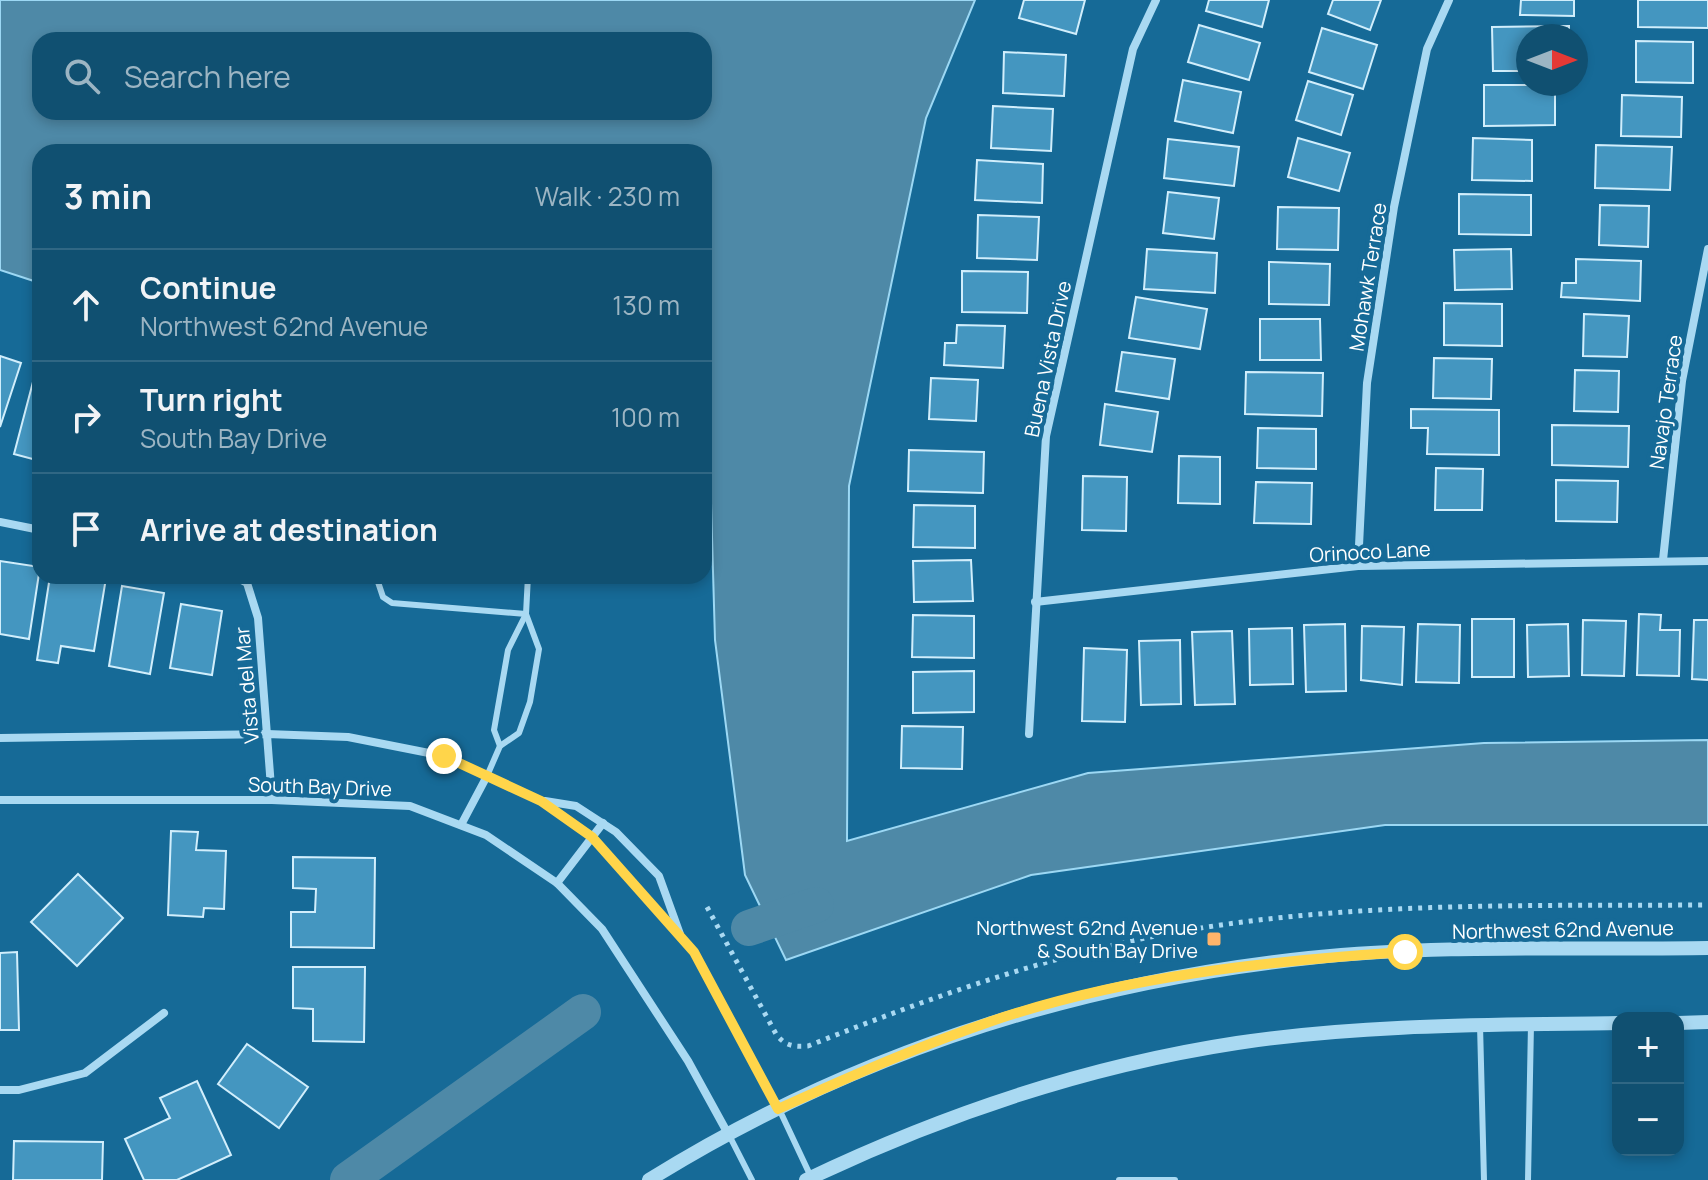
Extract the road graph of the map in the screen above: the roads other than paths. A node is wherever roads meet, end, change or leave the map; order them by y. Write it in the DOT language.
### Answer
graph roads {
  1 [pos="1156,0"];
  2 [pos="1449,0"];
  3 [pos="1708,249"];
  4 [pos="0,522"];
  5 [pos="32,528"];
  6 [pos="1663,560"];
  7 [pos="1708,561"];
  8 [pos="1358,566"];
  9 [pos="247,584"];
  10 [pos="379,584"];
  11 [pos="528,584"];
  12 [pos="1035,602"];
  13 [pos="526,614"];
  14 [pos="267,734"];
  15 [pos="1029,734"];
  16 [pos="0,738"];
  17 [pos="500,746"];
  18 [pos="487,776"];
  19 [pos="0,800"];
  20 [pos="272,800"];
  21 [pos="541,801"];
  22 [pos="603,823"];
  23 [pos="461,825"];
  24 [pos="592,837"];
  25 [pos="557,883"];
  26 [pos="682,939"];
  27 [pos="1708,948"];
  28 [pos="164,1013"];
  29 [pos="1708,1022"];
  30 [pos="1612,1023"];
  31 [pos="1684,1023"];
  32 [pos="1531,1024"];
  33 [pos="1480,1025"];
  34 [pos="0,1090"];
  35 [pos="778,1109"];
  36 [pos="727,1132"];
  37 [pos="810,1179"];
  38 [pos="649,1180"];
  39 [pos="752,1180"];
  40 [pos="1119,1180"];
  41 [pos="1175,1180"];
  42 [pos="1484,1180"];
  43 [pos="1528,1180"];
  1 -- 12 [label="street, Buena Vista Drive"];
  2 -- 8 [label="street, Mohawk Terrace"];
  3 -- 6 [label="street, Navajo Terrace"];
  4 -- 5 [label="street"];
  6 -- 7 [label="street, Orinoco Lane"];
  6 -- 8 [label="street, Orinoco Lane"];
  8 -- 12 [label="street, Orinoco Lane"];
  9 -- 14 [label="street, Vista del Mar"];
  10 -- 13 [label="lane"];
  11 -- 13 [label="lane"];
  12 -- 15 [label="street, Buena Vista Drive"];
  13 -- 17 [label="lane"];
  13 -- 17 [label="lane"];
  14 -- 16 [label="street"];
  14 -- 18 [label="street"];
  14 -- 20 [label="street, Vista del Mar"];
  17 -- 18 [label="lane"];
  18 -- 21 [label="street"];
  18 -- 23 [label="street"];
  19 -- 20 [label="street, South Bay Drive"];
  20 -- 23 [label="street, South Bay Drive"];
  21 -- 22 [label="street"];
  21 -- 24 [label="street"];
  22 -- 24 [label="street"];
  22 -- 26 [label="street"];
  23 -- 25 [label="street, South Bay Drive"];
  24 -- 25 [label="street"];
  24 -- 26 [label="street"];
  25 -- 36 [label="street, South Bay Drive"];
  26 -- 35 [label="street"];
  27 -- 35 [label="street, Northwest 62nd Avenue"];
  28 -- 34 [label="street"];
  29 -- 31 [label="street"];
  30 -- 32 [label="street"];
  32 -- 33 [label="street"];
  32 -- 43 [label="lane"];
  33 -- 37 [label="street"];
  33 -- 42 [label="lane"];
  35 -- 36 [label="street, Northwest 62nd Avenue"];
  35 -- 37 [label="lane"];
  36 -- 38 [label="street, Northwest 62nd Avenue"];
  36 -- 39 [label="lane"];
  40 -- 41 [label="lane"];
}
